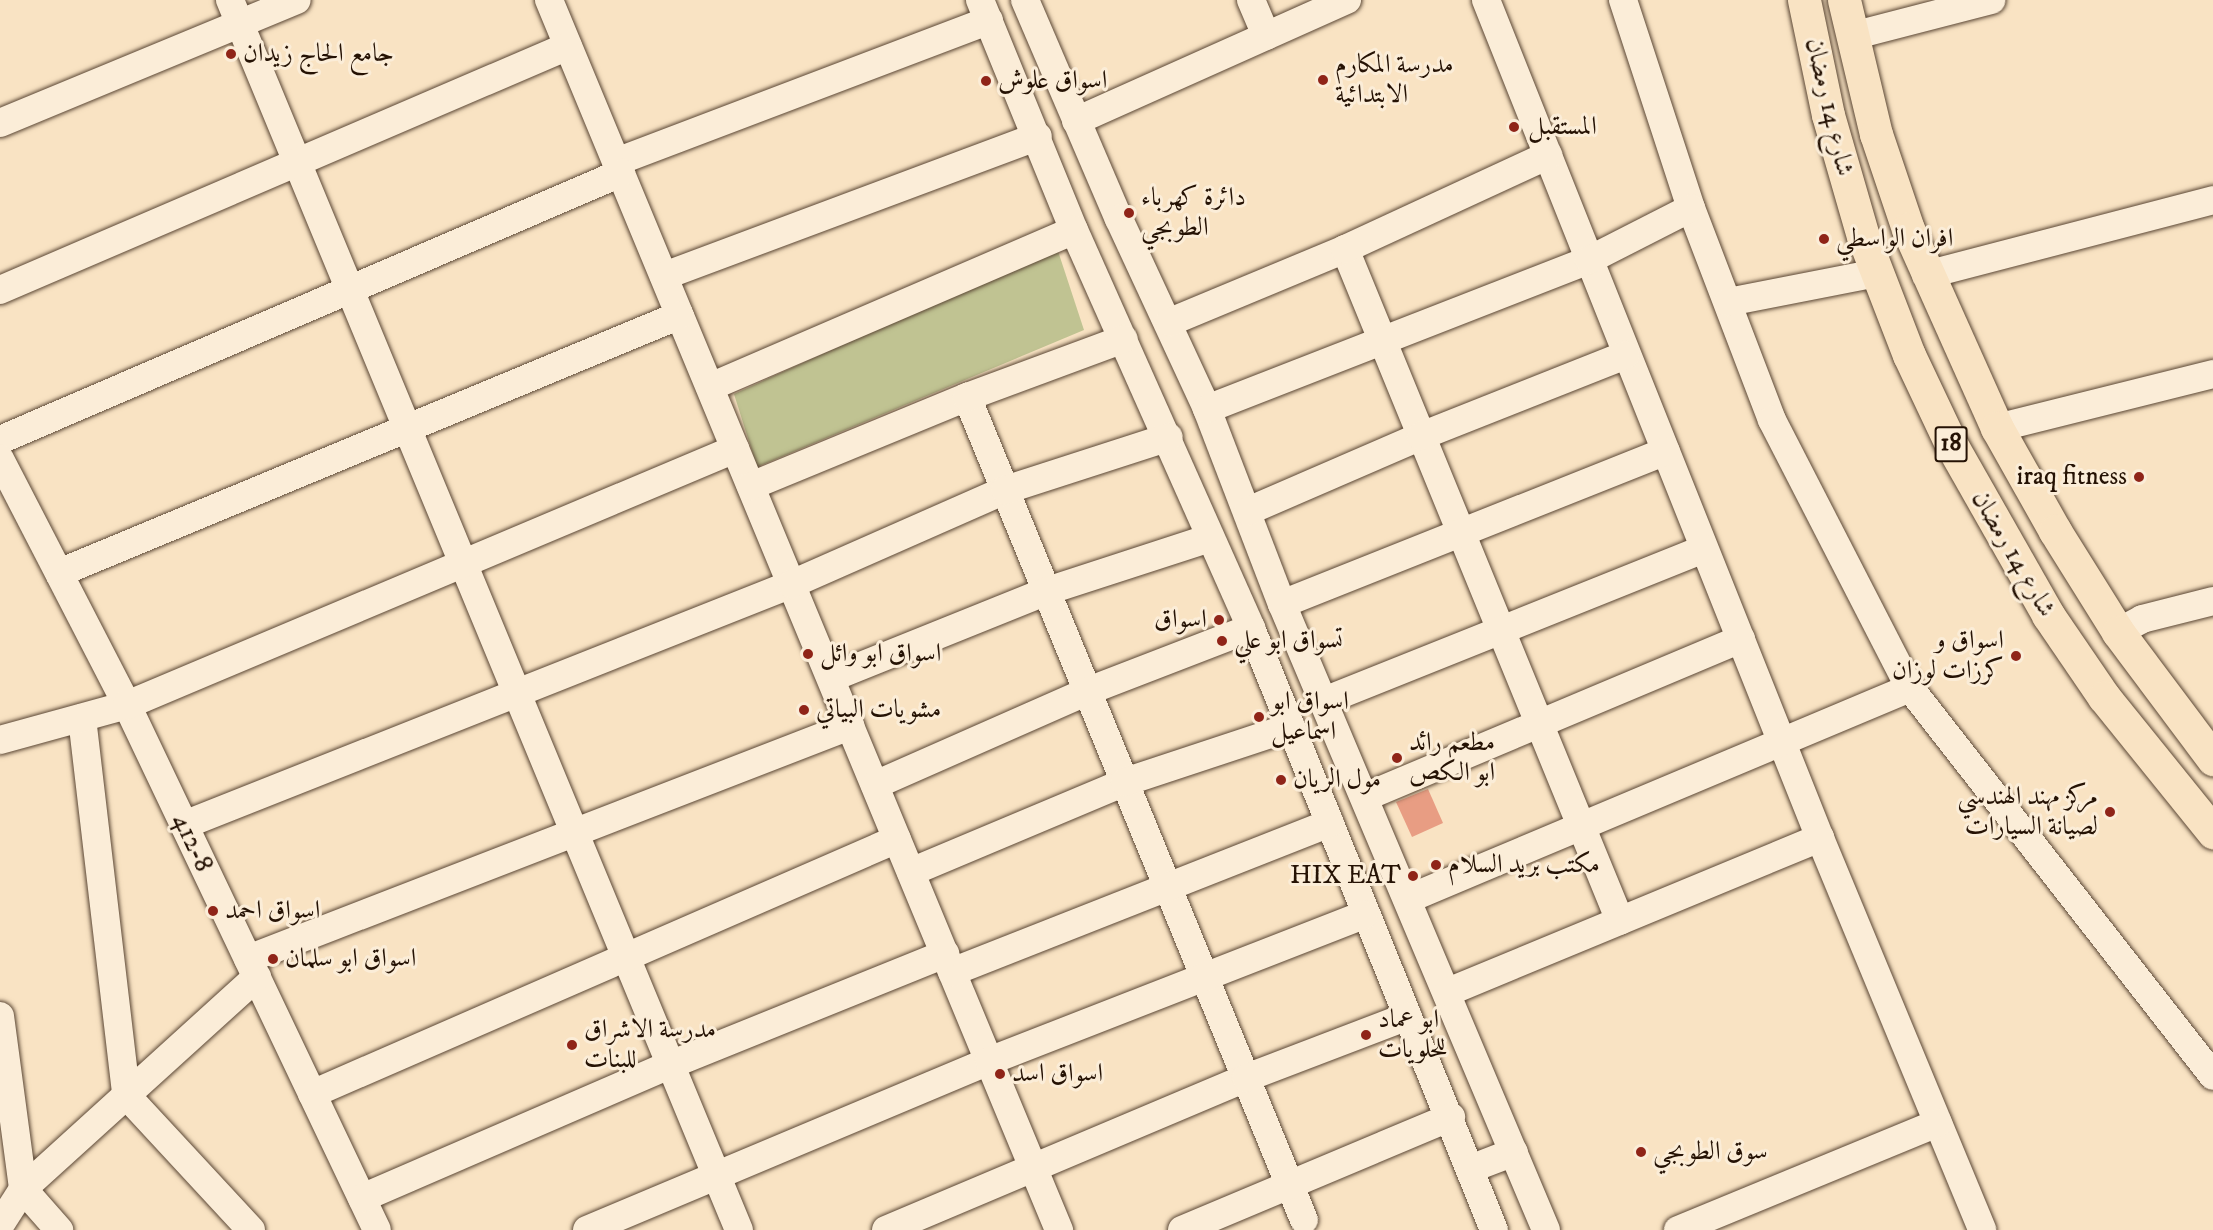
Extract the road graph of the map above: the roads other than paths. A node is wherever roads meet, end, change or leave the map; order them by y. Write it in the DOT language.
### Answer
graph roads {
  1 [pos="297,0"];
  2 [pos="549,0"];
  3 [pos="1251,0"];
  4 [pos="1347,0"];
  5 [pos="1486,0"];
  6 [pos="1623,0"];
  7 [pos="1804,0"];
  8 [pos="1844,0"];
  9 [pos="1991,0"];
  10 [pos="1028,1"];
  11 [pos="984,10"];
  12 [pos="234,12"];
  13 [pos="1893,12"];
  14 [pos="1266,36"];
  15 [pos="1852,36"];
  16 [pos="568,46"];
  17 [pos="1076,121"];
  18 [pos="0,123"];
  19 [pos="1038,136"];
  20 [pos="1548,155"];
  21 [pos="297,162"];
  22 [pos="619,168"];
  23 [pos="2213,200"];
  24 [pos="1691,208"];
  25 [pos="1119,219"];
  26 [pos="1077,237"];
  27 [pos="1345,249"];
  28 [pos="1589,260"];
  29 [pos="1877,273"];
  30 [pos="1926,275"];
  31 [pos="664,276"];
  32 [pos="349,288"];
  33 [pos="0,290"];
  34 [pos="1154,294"];
  35 [pos="1728,303"];
  36 [pos="680,315"];
  37 [pos="1170,322"];
  38 [pos="1119,328"];
  39 [pos="1383,340"];
  40 [pos="1626,355"];
  41 [pos="2213,374"];
  42 [pos="710,387"];
  43 [pos="967,397"];
  44 [pos="1207,409"];
  45 [pos="406,426"];
  46 [pos="1997,428"];
  47 [pos="1421,436"];
  48 [pos="1169,437"];
  49 [pos="0,440"];
  50 [pos="735,449"];
  51 [pos="1666,451"];
  52 [pos="0,459"];
  53 [pos="751,486"];
  54 [pos="1005,490"];
  55 [pos="1248,512"];
  56 [pos="1461,533"];
  57 [pos="1210,538"];
  58 [pos="1704,549"];
  59 [pos="463,563"];
  60 [pos="59,573"];
  61 [pos="792,584"];
  62 [pos="1047,591"];
  63 [pos="2213,602"];
  64 [pos="1282,604"];
  65 [pos="1251,628"];
  66 [pos="1501,630"];
  67 [pos="2118,632"];
  68 [pos="1741,639"];
  69 [pos="831,678"];
  70 [pos="1910,688"];
  71 [pos="1088,691"];
  72 [pos="517,694"];
  73 [pos="1324,701"];
  74 [pos="127,705"];
  75 [pos="82,718"];
  76 [pos="1539,723"];
  77 [pos="850,726"];
  78 [pos="1291,727"];
  79 [pos="0,740"];
  80 [pos="1781,741"];
  81 [pos="2213,759"];
  82 [pos="1125,782"];
  83 [pos="875,785"];
  84 [pos="1365,797"];
  85 [pos="1329,823"];
  86 [pos="184,825"];
  87 [pos="1582,829"];
  88 [pos="2213,832"];
  89 [pos="575,834"];
  90 [pos="1820,838"];
  91 [pos="897,839"];
  92 [pos="911,872"];
  93 [pos="1168,887"];
  94 [pos="1408,899"];
  95 [pos="1364,915"];
  96 [pos="1620,921"];
  97 [pos="626,958"];
  98 [pos="949,963"];
  99 [pos="252,968"];
  100 [pos="1205,978"];
  101 [pos="1448,992"];
  102 [pos="0,1016"];
  103 [pos="1408,1016"];
  104 [pos="989,1061"];
  105 [pos="670,1065"];
  106 [pos="2213,1076"];
  107 [pos="1246,1078"];
  108 [pos="312,1094"];
  109 [pos="126,1095"];
  110 [pos="1451,1117"];
  111 [pos="1938,1124"];
  112 [pos="1514,1152"];
  113 [pos="1033,1166"];
  114 [pos="1470,1169"];
  115 [pos="717,1177"];
  116 [pos="1289,1183"];
  117 [pos="23,1189"];
  118 [pos="362,1198"];
  119 [pos="1738,1219"];
  120 [pos="1304,1220"];
  121 [pos="0,1225"];
  122 [pos="59,1230"];
  123 [pos="251,1230"];
  124 [pos="377,1230"];
  125 [pos="587,1230"];
  126 [pos="739,1230"];
  127 [pos="886,1230"];
  128 [pos="1059,1230"];
  129 [pos="1182,1230"];
  130 [pos="1494,1230"];
  131 [pos="1546,1230"];
  132 [pos="1677,1230"];
  133 [pos="1982,1230"];
  1 -- 12 [label="street"];
  2 -- 16 [label="street"];
  3 -- 14 [label="street"];
  4 -- 14 [label="street"];
  5 -- 20 [label="street"];
  6 -- 24 [label="street"];
  7 -- 29 [label="main road, شارع 14 رمضان / 18"];
  8 -- 15 [label="main road, شارع 14 رمضان / 18"];
  9 -- 13 [label="street"];
  10 -- 17 [label="street"];
  11 -- 19 [label="street"];
  11 -- 22 [label="street"];
  12 -- 18 [label="street"];
  12 -- 21 [label="street"];
  13 -- 15 [label="street"];
  14 -- 17 [label="street"];
  15 -- 30 [label="main road, شارع 14 رمضان / 18"];
  16 -- 21 [label="street"];
  16 -- 22 [label="street"];
  17 -- 25 [label="street"];
  19 -- 26 [label="street"];
  19 -- 31 [label="street"];
  20 -- 27 [label="street"];
  20 -- 28 [label="street"];
  21 -- 32 [label="street"];
  21 -- 33 [label="street"];
  22 -- 31 [label="street"];
  22 -- 32 [label="street"];
  23 -- 30 [label="street"];
  24 -- 28 [label="street"];
  24 -- 35 [label="street"];
  25 -- 26 [label="street"];
  25 -- 34 [label="street"];
  26 -- 38 [label="street"];
  26 -- 42 [label="street"];
  27 -- 37 [label="street"];
  27 -- 39 [label="street"];
  28 -- 39 [label="street"];
  28 -- 40 [label="street"];
  29 -- 35 [label="street"];
  29 -- 88 [label="main road, شارع 14 رمضان / 18"];
  30 -- 46 [label="main road, شارع 14 رمضان / 18"];
  31 -- 36 [label="street"];
  32 -- 45 [label="street"];
  32 -- 49 [label="street"];
  34 -- 37 [label="street"];
  34 -- 38 [label="street"];
  35 -- 70 [label="street"];
  36 -- 42 [label="street"];
  36 -- 45 [label="street"];
  37 -- 44 [label="street"];
  38 -- 43 [label="street"];
  38 -- 48 [label="street"];
  39 -- 44 [label="street"];
  39 -- 47 [label="street"];
  40 -- 47 [label="street"];
  40 -- 51 [label="street"];
  41 -- 46 [label="street"];
  42 -- 50 [label="street"];
  43 -- 53 [label="street"];
  43 -- 54 [label="street"];
  44 -- 55 [label="street"];
  45 -- 59 [label="street"];
  45 -- 60 [label="street"];
  46 -- 67 [label="main road, شارع 14 رمضان / 18"];
  47 -- 55 [label="street"];
  47 -- 56 [label="street"];
  48 -- 54 [label="street"];
  48 -- 57 [label="street"];
  50 -- 53 [label="street"];
  50 -- 59 [label="street"];
  51 -- 56 [label="street"];
  51 -- 58 [label="street"];
  52 -- 60 [label="street, 412-8"];
  53 -- 61 [label="street"];
  54 -- 61 [label="street"];
  54 -- 62 [label="street"];
  55 -- 64 [label="street"];
  56 -- 64 [label="street"];
  56 -- 66 [label="street"];
  57 -- 62 [label="street"];
  57 -- 65 [label="street"];
  58 -- 66 [label="street"];
  58 -- 68 [label="street"];
  59 -- 72 [label="street"];
  59 -- 74 [label="street"];
  60 -- 74 [label="street, 412-8"];
  61 -- 69 [label="street"];
  61 -- 72 [label="street"];
  62 -- 69 [label="street"];
  62 -- 71 [label="street"];
  63 -- 67 [label="street"];
  64 -- 73 [label="street"];
  65 -- 71 [label="street"];
  65 -- 78 [label="street"];
  66 -- 73 [label="street"];
  66 -- 76 [label="street"];
  67 -- 81 [label="main road, شارع 14 رمضان / 18"];
  68 -- 76 [label="street"];
  68 -- 80 [label="street"];
  69 -- 77 [label="street"];
  70 -- 80 [label="street"];
  70 -- 106 [label="street"];
  71 -- 82 [label="street"];
  71 -- 83 [label="street"];
  72 -- 86 [label="street"];
  72 -- 89 [label="street"];
  73 -- 84 [label="street"];
  74 -- 75 [label="street"];
  74 -- 86 [label="street, 412-8"];
  75 -- 79 [label="street"];
  75 -- 109 [label="street"];
  76 -- 84 [label="street"];
  76 -- 87 [label="street"];
  77 -- 83 [label="street"];
  77 -- 89 [label="street"];
  78 -- 82 [label="street"];
  78 -- 85 [label="street"];
  80 -- 87 [label="street"];
  80 -- 90 [label="street"];
  82 -- 92 [label="street"];
  82 -- 93 [label="street"];
  83 -- 91 [label="street"];
  84 -- 94 [label="street"];
  85 -- 93 [label="street"];
  85 -- 95 [label="street"];
  86 -- 99 [label="street, 412-8"];
  87 -- 94 [label="street"];
  87 -- 96 [label="street"];
  89 -- 97 [label="street"];
  89 -- 99 [label="street"];
  90 -- 96 [label="street"];
  90 -- 111 [label="street"];
  91 -- 92 [label="street"];
  91 -- 97 [label="street"];
  92 -- 98 [label="street"];
  93 -- 98 [label="street"];
  93 -- 100 [label="street"];
  94 -- 101 [label="street"];
  95 -- 100 [label="street"];
  95 -- 103 [label="street"];
  96 -- 101 [label="street"];
  97 -- 105 [label="street"];
  97 -- 108 [label="street"];
  98 -- 104 [label="street"];
  98 -- 105 [label="street"];
  99 -- 108 [label="street, 412-8"];
  99 -- 109 [label="street"];
  100 -- 104 [label="street"];
  100 -- 107 [label="street"];
  101 -- 112 [label="street"];
  102 -- 117 [label="street"];
  103 -- 107 [label="street"];
  103 -- 110 [label="street"];
  104 -- 113 [label="street"];
  104 -- 115 [label="street"];
  105 -- 115 [label="street"];
  105 -- 118 [label="street"];
  107 -- 113 [label="street"];
  107 -- 116 [label="street"];
  108 -- 118 [label="street, 412-8"];
  109 -- 117 [label="street"];
  109 -- 123 [label="street"];
  110 -- 114 [label="street"];
  110 -- 116 [label="street"];
  111 -- 119 [label="street"];
  111 -- 133 [label="street"];
  112 -- 114 [label="street"];
  112 -- 131 [label="street"];
  113 -- 127 [label="street"];
  113 -- 128 [label="street"];
  114 -- 130 [label="street"];
  115 -- 125 [label="street"];
  115 -- 126 [label="street"];
  116 -- 120 [label="street"];
  116 -- 129 [label="street"];
  117 -- 121 [label="street"];
  117 -- 122 [label="street"];
  118 -- 124 [label="street, 412-8"];
  119 -- 132 [label="street"];
}
